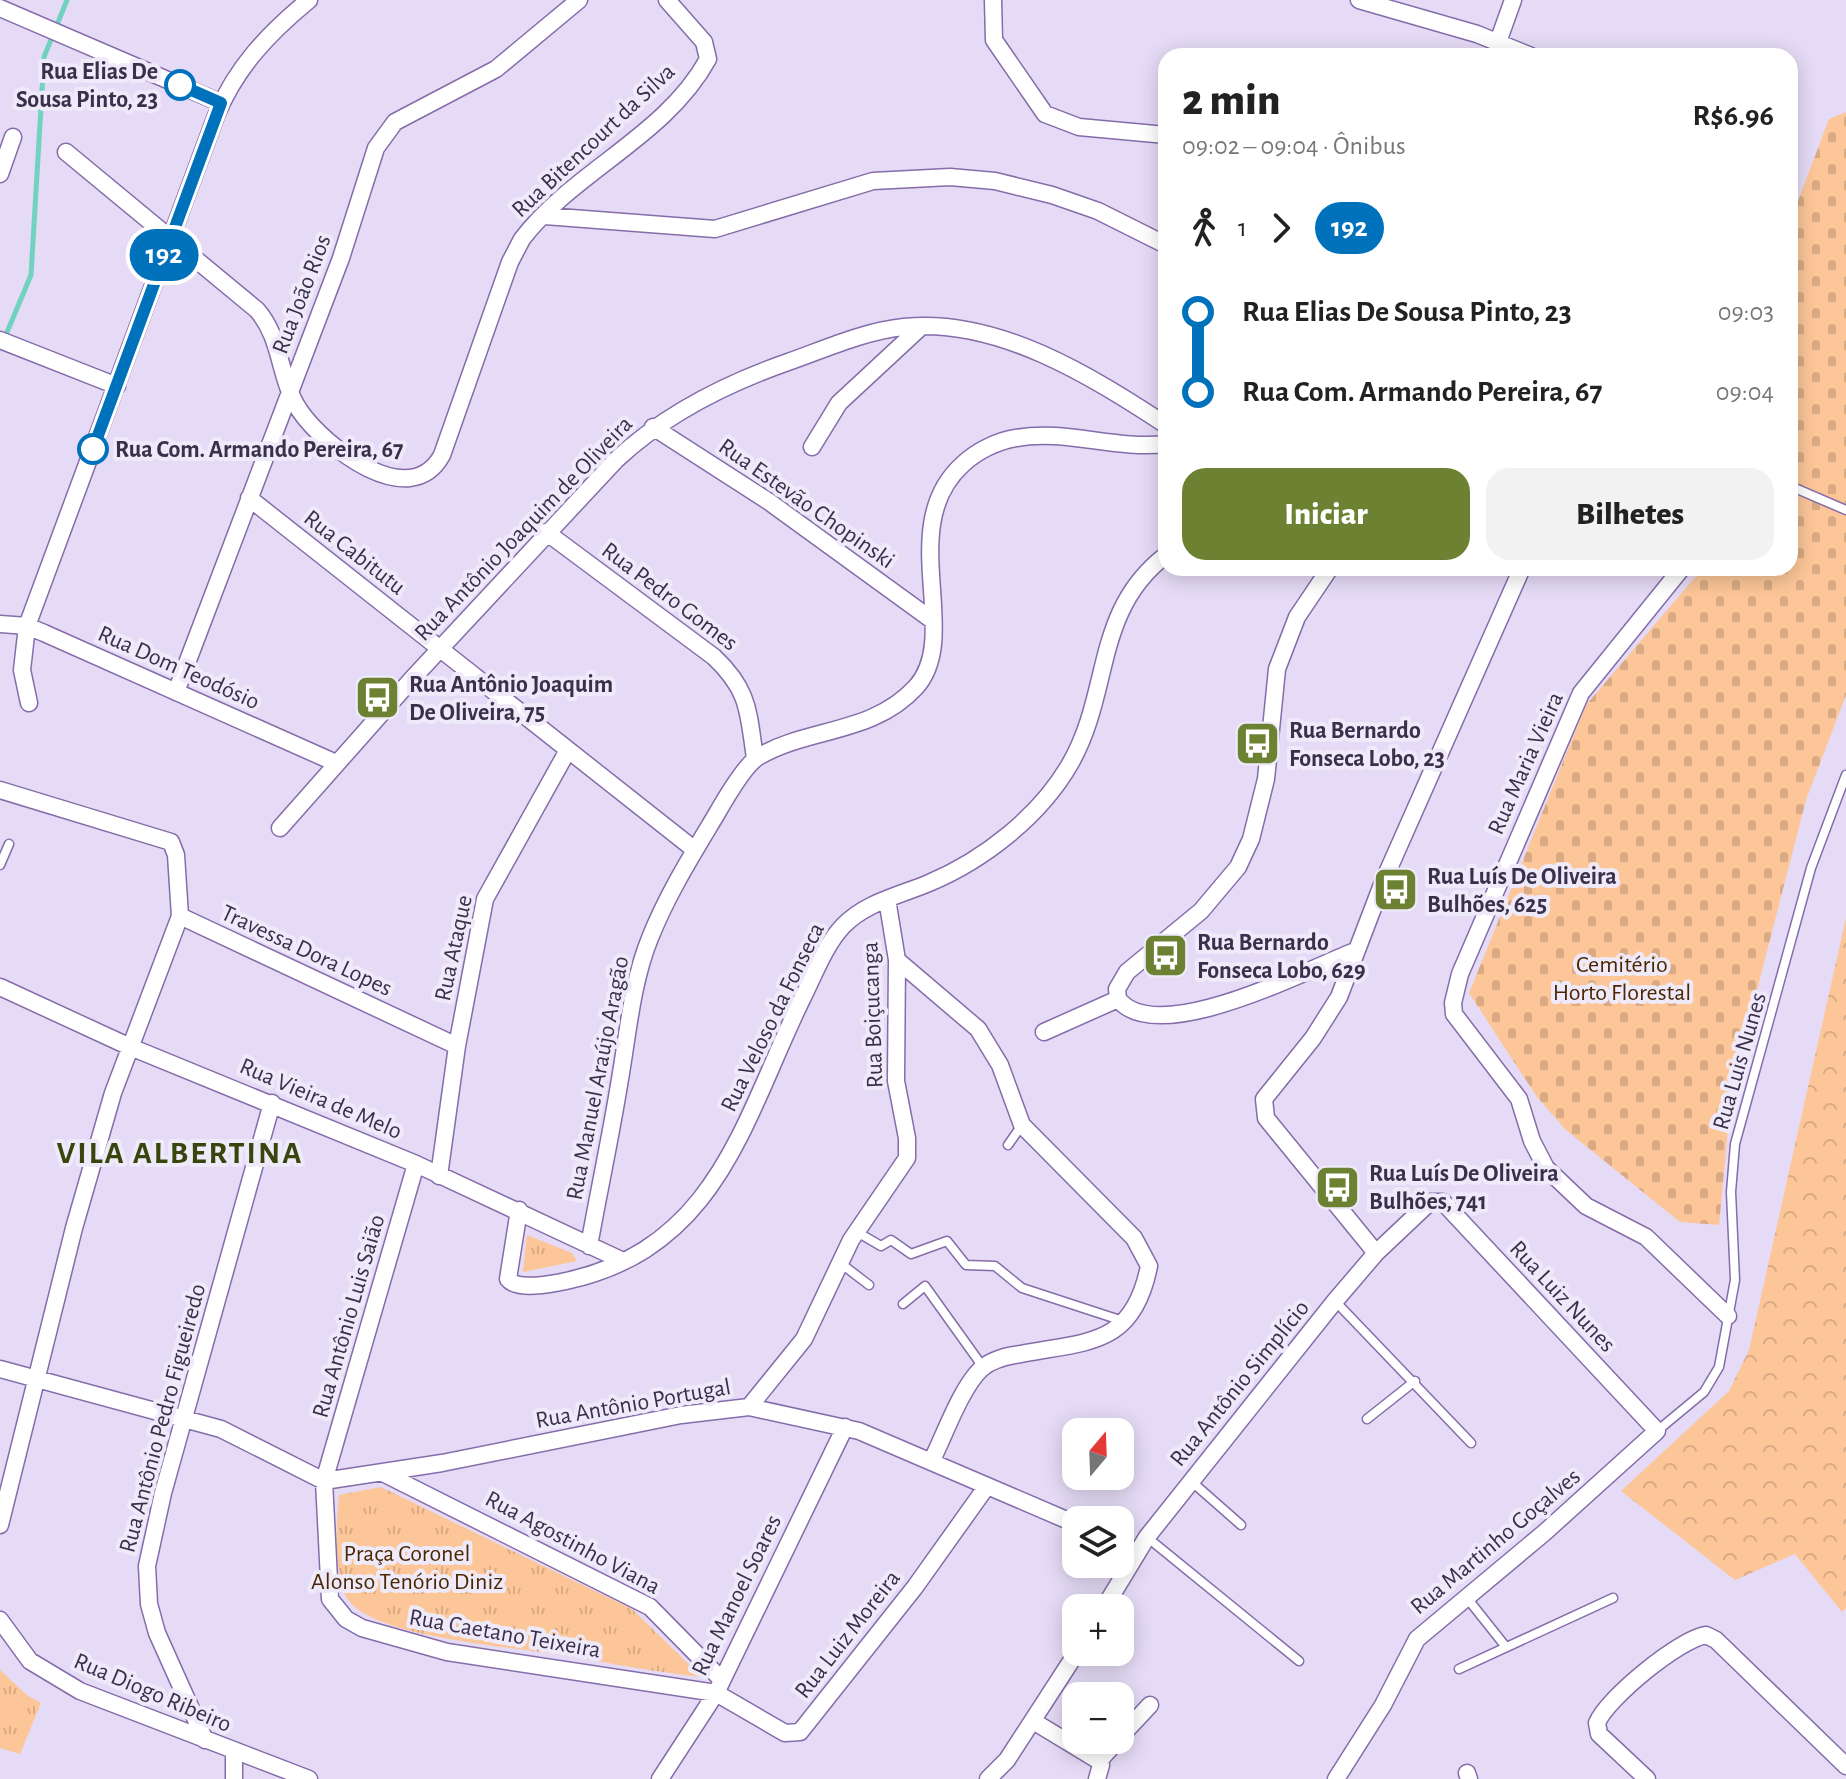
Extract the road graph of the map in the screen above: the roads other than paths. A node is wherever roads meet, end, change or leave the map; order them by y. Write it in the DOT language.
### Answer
graph roads {
  1 [pos="4,0"];
  2 [pos="309,0"];
  3 [pos="579,0"];
  4 [pos="667,0"];
  5 [pos="993,0"];
  6 [pos="1359,0"];
  7 [pos="1513,0"];
  8 [pos="0,8"];
  9 [pos="1498,42"];
  10 [pos="1512,48"];
  11 [pos="221,103"];
  12 [pos="1158,134"];
  13 [pos="13,137"];
  14 [pos="66,152"];
  15 [pos="0,174"];
  16 [pos="545,216"];
  17 [pos="170,239"];
  18 [pos="1158,241"];
  19 [pos="922,326"];
  20 [pos="0,340"];
  21 [pos="117,386"];
  22 [pos="289,393"];
  23 [pos="1158,421"];
  24 [pos="653,427"];
  25 [pos="1158,444"];
  26 [pos="812,447"];
  27 [pos="1798,489"];
  28 [pos="249,498"];
  29 [pos="1846,510"];
  30 [pos="546,532"];
  31 [pos="1158,561"];
  32 [pos="1325,576"];
  33 [pos="1519,576"];
  34 [pos="1676,576"];
  35 [pos="932,620"];
  36 [pos="0,624"];
  37 [pos="27,626"];
  38 [pos="440,649"];
  39 [pos="176,692"];
  40 [pos="29,703"];
  41 [pos="568,750"];
  42 [pos="755,758"];
  43 [pos="336,763"];
  44 [pos="1846,775"];
  45 [pos="0,790"];
  46 [pos="280,828"];
  47 [pos="9,844"];
  48 [pos="695,850"];
  49 [pos="0,865"];
  50 [pos="887,899"];
  51 [pos="180,916"];
  52 [pos="1355,951"];
  53 [pos="897,960"];
  54 [pos="0,987"];
  55 [pos="1118,999"];
  56 [pos="1044,1032"];
  57 [pos="128,1046"];
  58 [pos="457,1046"];
  59 [pos="272,1103"];
  60 [pos="1022,1125"];
  61 [pos="1008,1145"];
  62 [pos="416,1164"];
  63 [pos="439,1176"];
  64 [pos="1430,1202"];
  65 [pos="519,1210"];
  66 [pos="857,1232"];
  67 [pos="589,1246"];
  68 [pos="1376,1253"];
  69 [pos="621,1260"];
  70 [pos="839,1262"];
  71 [pos="869,1285"];
  72 [pos="1335,1301"];
  73 [pos="903,1304"];
  74 [pos="1728,1316"];
  75 [pos="1124,1321"];
  76 [pos="983,1367"];
  77 [pos="1719,1367"];
  78 [pos="0,1369"];
  79 [pos="38,1378"];
  80 [pos="1415,1381"];
  81 [pos="749,1407"];
  82 [pos="184,1418"];
  83 [pos="1367,1419"];
  84 [pos="845,1427"];
  85 [pos="1657,1431"];
  86 [pos="1471,1443"];
  87 [pos="932,1460"];
  88 [pos="383,1473"];
  89 [pos="324,1481"];
  90 [pos="1191,1481"];
  91 [pos="987,1486"];
  92 [pos="1062,1518"];
  93 [pos="0,1525"];
  94 [pos="1241,1525"];
  95 [pos="1134,1543"];
  96 [pos="1142,1543"];
  97 [pos="1112,1594"];
  98 [pos="1466,1597"];
  99 [pos="1613,1598"];
  100 [pos="0,1620"];
  101 [pos="1506,1647"];
  102 [pos="1299,1661"];
  103 [pos="1068,1666"];
  104 [pos="1459,1669"];
  105 [pos="719,1686"];
  106 [pos="1150,1705"];
  107 [pos="1033,1721"];
  108 [pos="1134,1723"];
  109 [pos="205,1740"];
  110 [pos="234,1751"];
  111 [pos="1105,1754"];
  112 [pos="1099,1761"];
  113 [pos="1846,1766"];
  114 [pos="234,1779"];
  115 [pos="309,1779"];
  116 [pos="660,1779"];
  117 [pos="988,1779"];
  118 [pos="1097,1779"];
  119 [pos="1336,1779"];
  120 [pos="1647,1779"];
  1 -- 8 [label="street"];
  2 -- 11 [label="street"];
  3 -- 22 [label="street, Rua João Rios"];
  4 -- 16 [label="street, Rua Bitencourt da Silva"];
  5 -- 12 [label="street"];
  6 -- 9 [label="street"];
  7 -- 9 [label="street"];
  8 -- 11 [label="street"];
  9 -- 10 [label="street"];
  11 -- 17 [label="street"];
  13 -- 15 [label="street"];
  14 -- 17 [label="street, Rua Bitencourt da Silva"];
  16 -- 18 [label="street"];
  16 -- 22 [label="street, Rua Bitencourt da Silva"];
  17 -- 21 [label="street"];
  17 -- 22 [label="street, Rua Bitencourt da Silva"];
  19 -- 23 [label="street, Rua Antônio Joaquim de Oliveira"];
  19 -- 24 [label="street, Rua Antônio Joaquim de Oliveira"];
  19 -- 26 [label="street"];
  20 -- 21 [label="street"];
  21 -- 37 [label="street"];
  22 -- 28 [label="street, Rua João Rios"];
  24 -- 30 [label="street, Rua Antônio Joaquim de Oliveira"];
  24 -- 35 [label="street, Rua Estevão Chopinski"];
  25 -- 35 [label="street"];
  27 -- 29 [label="lane"];
  28 -- 38 [label="street, Rua Cabitutu"];
  28 -- 39 [label="street, Rua João Rios"];
  30 -- 38 [label="street, Rua Antônio Joaquim de Oliveira"];
  30 -- 42 [label="street, Rua Pedro Gomes"];
  31 -- 50 [label="street, Rua Veloso da Fonseca"];
  32 -- 55 [label="street"];
  33 -- 52 [label="street"];
  34 -- 74 [label="street, Rua Maria Vieira"];
  35 -- 42 [label="street"];
  36 -- 37 [label="street, Rua Dom Teodósio"];
  37 -- 39 [label="street, Rua Dom Teodósio"];
  37 -- 40 [label="street"];
  38 -- 41 [label="street, Rua Cabitutu"];
  38 -- 43 [label="street, Rua Antônio Joaquim de Oliveira"];
  39 -- 43 [label="street, Rua Dom Teodósio"];
  41 -- 48 [label="street, Rua Cabitutu"];
  41 -- 58 [label="street, Rua Ataque"];
  42 -- 48 [label="street, Rua Manuel Araújo Aragão"];
  43 -- 46 [label="street, Rua Antônio Joaquim de Oliveira"];
  44 -- 74 [label="lane, Rua Luis Nunes"];
  45 -- 51 [label="street"];
  47 -- 49 [label="lane"];
  48 -- 67 [label="street, Rua Manuel Araújo Aragão"];
  50 -- 53 [label="street, Rua Boiçucanga"];
  50 -- 69 [label="street, Rua Veloso da Fonseca"];
  51 -- 57 [label="street"];
  51 -- 58 [label="street, Travessa Dora Lopes"];
  52 -- 55 [label="street"];
  52 -- 68 [label="street"];
  53 -- 60 [label="street"];
  53 -- 66 [label="street, Rua Boiçucanga"];
  54 -- 57 [label="street, Rua Vieira de Melo"];
  55 -- 56 [label="street"];
  57 -- 59 [label="street, Rua Vieira de Melo"];
  57 -- 79 [label="street"];
  58 -- 63 [label="street, Rua Ataque"];
  59 -- 62 [label="street, Rua Vieira de Melo"];
  59 -- 82 [label="street, Rua Antônio Pedro Figueiredo"];
  60 -- 61 [label="lane"];
  60 -- 75 [label="street"];
  62 -- 63 [label="street, Rua Vieira de Melo"];
  62 -- 89 [label="street, Rua Antônio Luis Saião"];
  63 -- 65 [label="street, Rua Vieira de Melo"];
  64 -- 68 [label="street, Rua Antônio Simplício"];
  64 -- 85 [label="street, Rua Luiz Nunes"];
  65 -- 67 [label="street, Rua Vieira de Melo"];
  65 -- 69 [label="street, Rua Veloso da Fonseca"];
  66 -- 70 [label="street, Rua Boiçucanga"];
  66 -- 75 [label="lane"];
  67 -- 69 [label="street, Rua Vieira de Melo"];
  68 -- 72 [label="street, Rua Antônio Simplício"];
  70 -- 71 [label="lane"];
  70 -- 81 [label="street, Rua Boiçucanga"];
  72 -- 80 [label="lane"];
  72 -- 90 [label="street, Rua Antônio Simplício"];
  73 -- 76 [label="lane"];
  74 -- 77 [label="lane, Rua Luis Nunes"];
  75 -- 76 [label="street"];
  76 -- 87 [label="street"];
  77 -- 85 [label="lane, Rua Martinho Goçalves"];
  78 -- 79 [label="street"];
  79 -- 82 [label="street"];
  79 -- 93 [label="street"];
  80 -- 83 [label="lane"];
  80 -- 86 [label="lane"];
  81 -- 84 [label="street, Rua Antônio Portugal"];
  81 -- 88 [label="street, Rua Antônio Portugal"];
  82 -- 89 [label="street"];
  82 -- 109 [label="street, Rua Antônio Pedro Figueiredo"];
  84 -- 87 [label="street, Rua Antônio Portugal"];
  84 -- 105 [label="street, Rua Manoel Soares"];
  85 -- 98 [label="street, Rua Martinho Goçalves"];
  87 -- 91 [label="street, Rua Antônio Portugal"];
  88 -- 89 [label="street, Rua Antônio Portugal"];
  88 -- 105 [label="street, Rua Agostinho Viana"];
  89 -- 105 [label="street, Rua Caetano Teixeira"];
  90 -- 94 [label="lane"];
  90 -- 96 [label="street, Rua Antônio Simplício"];
  91 -- 92 [label="street, Rua Antônio Portugal"];
  91 -- 105 [label="street, Rua Luiz Moreira"];
  95 -- 96 [label="street"];
  96 -- 97 [label="street, Rua Antônio Simplício"];
  96 -- 102 [label="lane"];
  98 -- 101 [label="lane"];
  98 -- 119 [label="street, Rua Martinho Goçalves"];
  99 -- 101 [label="lane"];
  100 -- 109 [label="street, Rua Diogo Ribeiro"];
  101 -- 104 [label="lane"];
  103 -- 107 [label="street"];
  105 -- 116 [label="street, Rua Manoel Soares"];
  106 -- 108 [label="street"];
  107 -- 112 [label="street"];
  107 -- 117 [label="street"];
  109 -- 110 [label="street, Rua Diogo Ribeiro"];
  110 -- 114 [label="street"];
  110 -- 115 [label="street, Rua Diogo Ribeiro"];
  111 -- 112 [label="street"];
  112 -- 118 [label="street"];
  113 -- 120 [label="street"];
}
